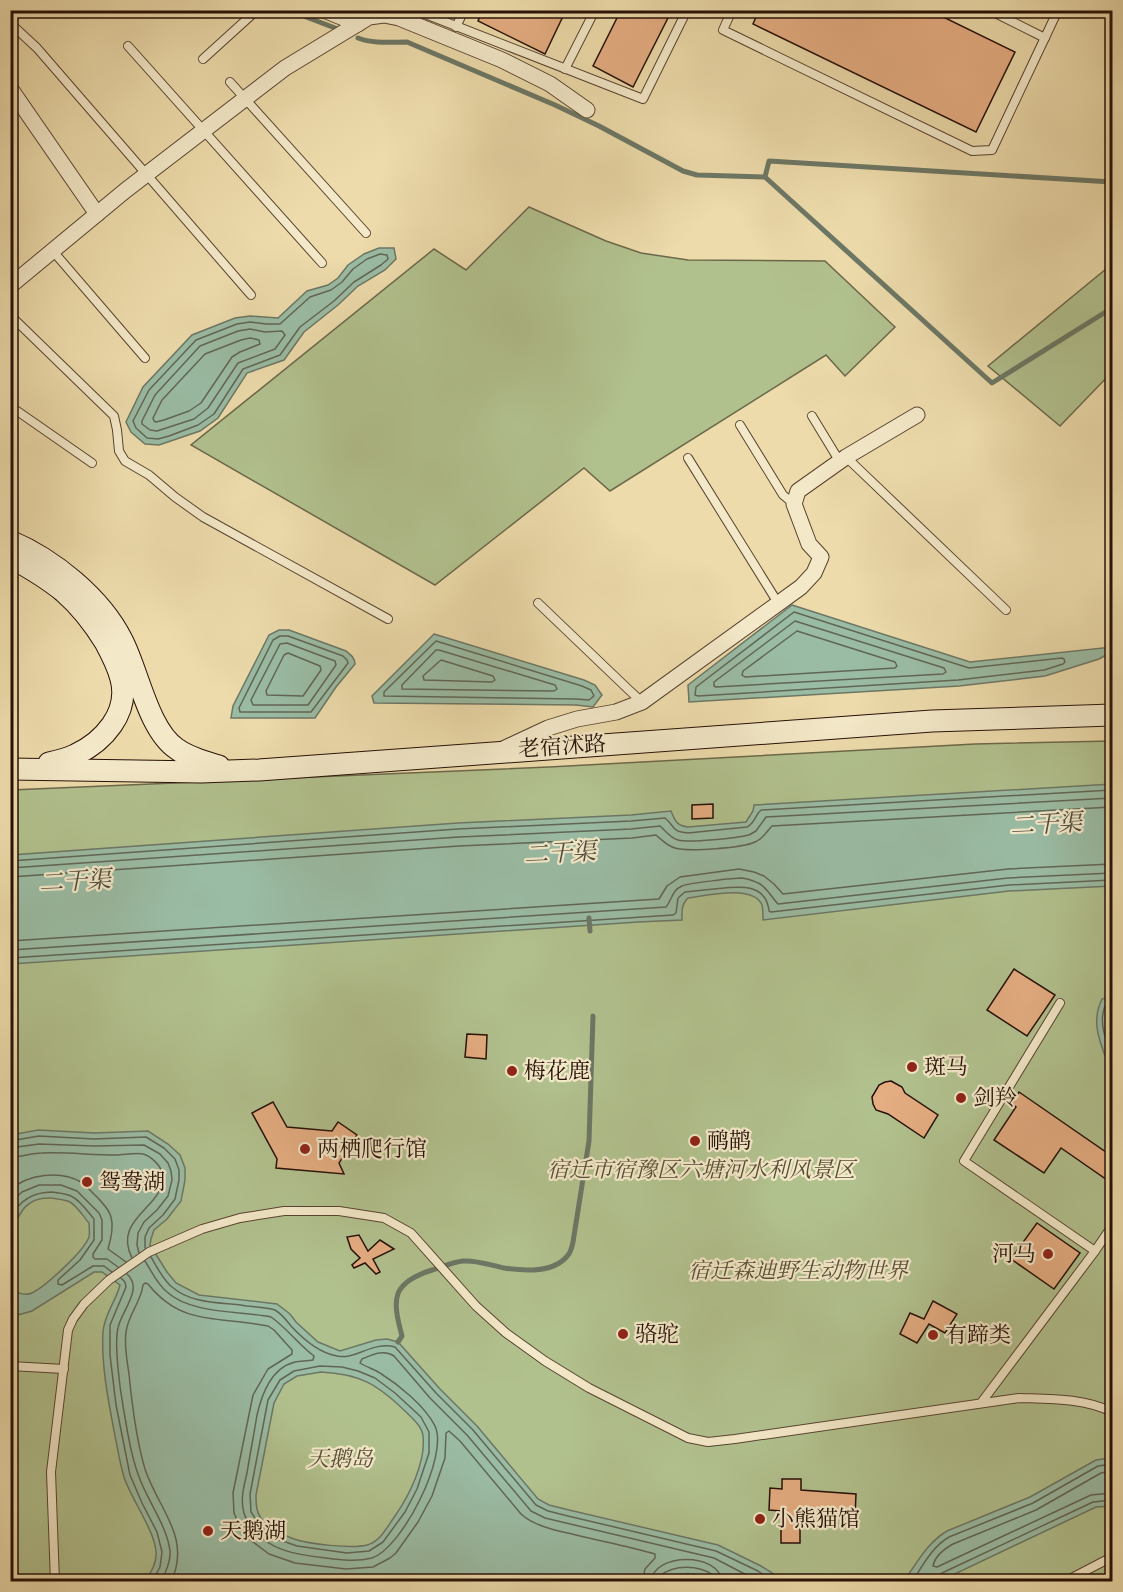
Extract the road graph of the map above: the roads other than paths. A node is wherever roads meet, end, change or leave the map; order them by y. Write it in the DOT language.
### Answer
graph roads {
  1 [pos="257,10"];
  2 [pos="324,10"];
  3 [pos="415,10"];
  4 [pos="464,10"];
  5 [pos="595,10"];
  6 [pos="687,10"];
  7 [pos="732,10"];
  8 [pos="989,10"];
  9 [pos="1058,10"];
  10 [pos="10,23"];
  11 [pos="358,24"];
  12 [pos="456,27"];
  13 [pos="1045,38"];
  14 [pos="128,46"];
  15 [pos="202,59"];
  16 [pos="565,69"];
  17 [pos="230,82"];
  18 [pos="10,88"];
  19 [pos="245,99"];
  20 [pos="586,110"];
  21 [pos="204,130"];
  22 [pos="146,174"];
  23 [pos="97,214"];
  24 [pos="366,233"];
  25 [pos="52,250"];
  26 [pos="322,263"];
  27 [pos="10,286"];
  28 [pos="251,295"];
  29 [pos="10,315"];
  30 [pos="145,358"];
  31 [pos="10,406"];
  32 [pos="917,415"];
  33 [pos="812,416"];
  34 [pos="740,425"];
  35 [pos="688,459"];
  36 [pos="843,460"];
  37 [pos="92,463"];
  38 [pos="794,504"];
  39 [pos="10,541"];
  40 [pos="10,557"];
  41 [pos="538,603"];
  42 [pos="778,603"];
  43 [pos="1006,610"];
  44 [pos="388,619"];
  45 [pos="642,702"];
  46 [pos="1113,715"];
  47 [pos="495,752"];
  48 [pos="18,769"];
  49 [pos="234,771"];
  50 [pos="1060,1003"];
  51 [pos="1113,1226"];
  52 [pos="1095,1251"];
  53 [pos="10,1366"];
  54 [pos="63,1370"];
  55 [pos="981,1403"];
  56 [pos="1113,1412"];
  57 [pos="1113,1557"];
  58 [pos="55,1581"];
  59 [pos="1064,1581"];
  1 -- 15 [label="lane"];
  2 -- 11 [label="street"];
  3 -- 12 [label="lane"];
  4 -- 12 [label="lane"];
  5 -- 16 [label="lane"];
  6 -- 16 [label="lane"];
  7 -- 13 [label="lane"];
  8 -- 13 [label="lane"];
  9 -- 13 [label="lane"];
  10 -- 22 [label="lane"];
  11 -- 19 [label="street"];
  11 -- 20 [label="street"];
  12 -- 16 [label="lane"];
  14 -- 21 [label="lane"];
  17 -- 19 [label="lane"];
  18 -- 23 [label="street"];
  19 -- 21 [label="street"];
  19 -- 24 [label="lane"];
  21 -- 22 [label="street"];
  21 -- 26 [label="lane"];
  22 -- 23 [label="street"];
  22 -- 28 [label="lane"];
  23 -- 25 [label="street"];
  25 -- 27 [label="street"];
  25 -- 30 [label="lane"];
  29 -- 44 [label="lane"];
  31 -- 37 [label="lane"];
  32 -- 36 [label="street"];
  33 -- 36 [label="lane"];
  34 -- 38 [label="lane"];
  35 -- 42 [label="lane"];
  36 -- 38 [label="street"];
  36 -- 43 [label="lane"];
  38 -- 42 [label="street"];
  39 -- 49 [label="main road"];
  40 -- 48 [label="main road"];
  41 -- 45 [label="lane"];
  42 -- 45 [label="street"];
  45 -- 47 [label="street"];
  46 -- 47 [label="main road, 老宿沭路"];
  47 -- 49 [label="main road, 老宿沭路"];
  48 -- 49 [label="main road, 老宿沭路"];
  50 -- 52 [label="lane"];
  51 -- 52 [label="lane"];
  52 -- 55 [label="lane"];
  53 -- 54 [label="lane"];
  54 -- 55 [label="lane"];
  54 -- 58 [label="lane"];
  55 -- 56 [label="lane"];
  57 -- 59 [label="lane"];
}
